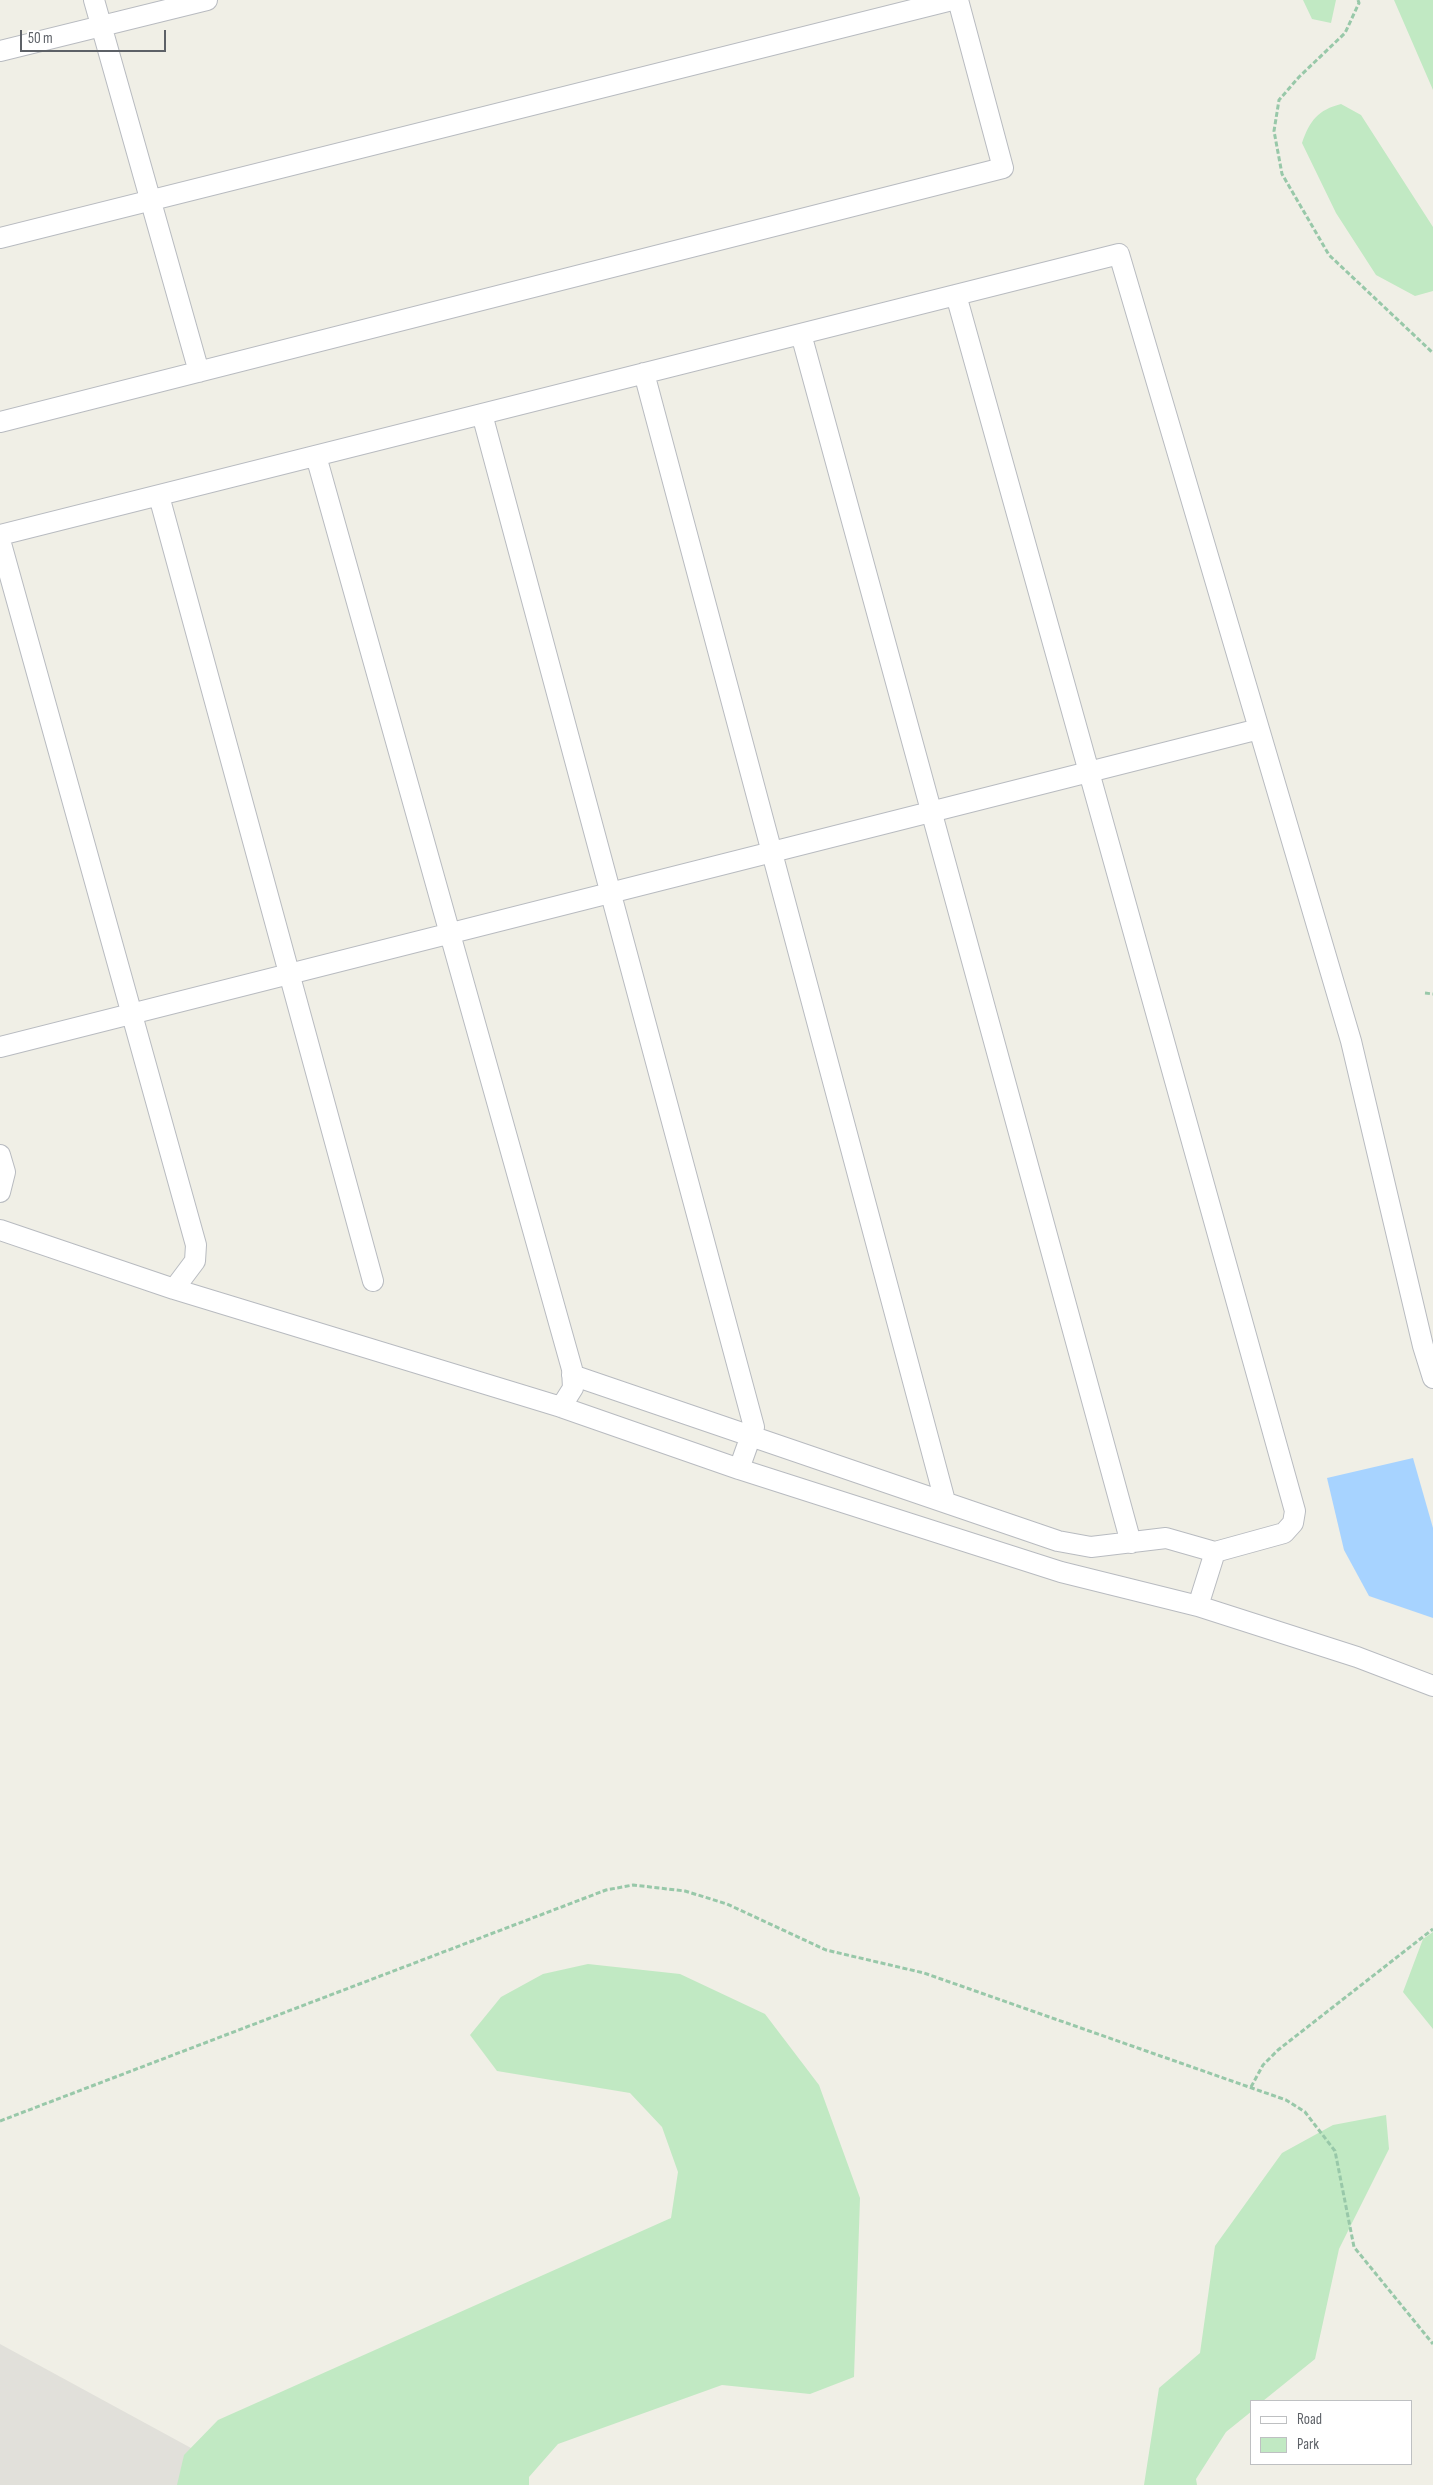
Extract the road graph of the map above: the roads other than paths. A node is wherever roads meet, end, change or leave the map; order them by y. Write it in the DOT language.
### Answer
graph roads {
  1 [pos="94,0"];
  2 [pos="207,0"];
  3 [pos="952,0"];
  4 [pos="958,0"];
  5 [pos="101,26"];
  6 [pos="0,51"];
  7 [pos="149,200"];
  8 [pos="0,238"];
  9 [pos="956,295"];
  10 [pos="801,334"];
  11 [pos="200,372"];
  12 [pos="644,373"];
  13 [pos="482,414"];
  14 [pos="0,422"];
  15 [pos="316,456"];
  16 [pos="159,496"];
  17 [pos="0,535"];
  18 [pos="0,540"];
  19 [pos="1259,729"];
  20 [pos="1088,772"];
  21 [pos="931,812"];
  22 [pos="772,852"];
  23 [pos="610,893"];
  24 [pos="450,933"];
  25 [pos="289,974"];
  26 [pos="131,1013"];
  27 [pos="0,1046"];
  28 [pos="0,1155"];
  29 [pos="1,1186"];
  30 [pos="0,1230"];
  31 [pos="373,1281"];
  32 [pos="174,1289"];
  33 [pos="572,1375"];
  34 [pos="1433,1378"];
  35 [pos="561,1407"];
  36 [pos="750,1436"];
  37 [pos="739,1469"];
  38 [pos="945,1501"];
  39 [pos="1131,1543"];
  40 [pos="1215,1552"];
  41 [pos="1198,1606"];
  42 [pos="1433,1686"];
  1 -- 5 [label="lane"];
  2 -- 5 [label="lane"];
  3 -- 7 [label="lane"];
  4 -- 11 [label="lane"];
  5 -- 6 [label="lane"];
  5 -- 7 [label="lane"];
  7 -- 8 [label="lane"];
  7 -- 11 [label="lane"];
  9 -- 10 [label="lane"];
  9 -- 19 [label="lane"];
  9 -- 20 [label="lane"];
  10 -- 12 [label="lane"];
  10 -- 21 [label="lane"];
  11 -- 14 [label="lane"];
  12 -- 13 [label="lane"];
  12 -- 22 [label="lane"];
  13 -- 15 [label="lane"];
  13 -- 23 [label="lane"];
  15 -- 16 [label="lane"];
  15 -- 24 [label="lane"];
  16 -- 17 [label="lane"];
  16 -- 25 [label="lane"];
  18 -- 26 [label="lane"];
  19 -- 20 [label="lane"];
  19 -- 34 [label="lane"];
  20 -- 21 [label="lane"];
  20 -- 40 [label="lane"];
  21 -- 22 [label="lane"];
  21 -- 39 [label="lane"];
  22 -- 23 [label="lane"];
  22 -- 38 [label="lane"];
  23 -- 24 [label="lane"];
  23 -- 36 [label="lane"];
  24 -- 25 [label="lane"];
  24 -- 33 [label="lane"];
  25 -- 26 [label="lane"];
  25 -- 31 [label="lane"];
  26 -- 27 [label="lane"];
  26 -- 32 [label="lane"];
  28 -- 29 [label="lane"];
  30 -- 32 [label="lane"];
  32 -- 35 [label="lane"];
  33 -- 35 [label="lane"];
  33 -- 36 [label="lane"];
  35 -- 37 [label="lane"];
  36 -- 37 [label="lane"];
  36 -- 38 [label="lane"];
  37 -- 41 [label="lane"];
  38 -- 39 [label="lane"];
  39 -- 40 [label="lane"];
  40 -- 41 [label="lane"];
  41 -- 42 [label="lane"];
}
